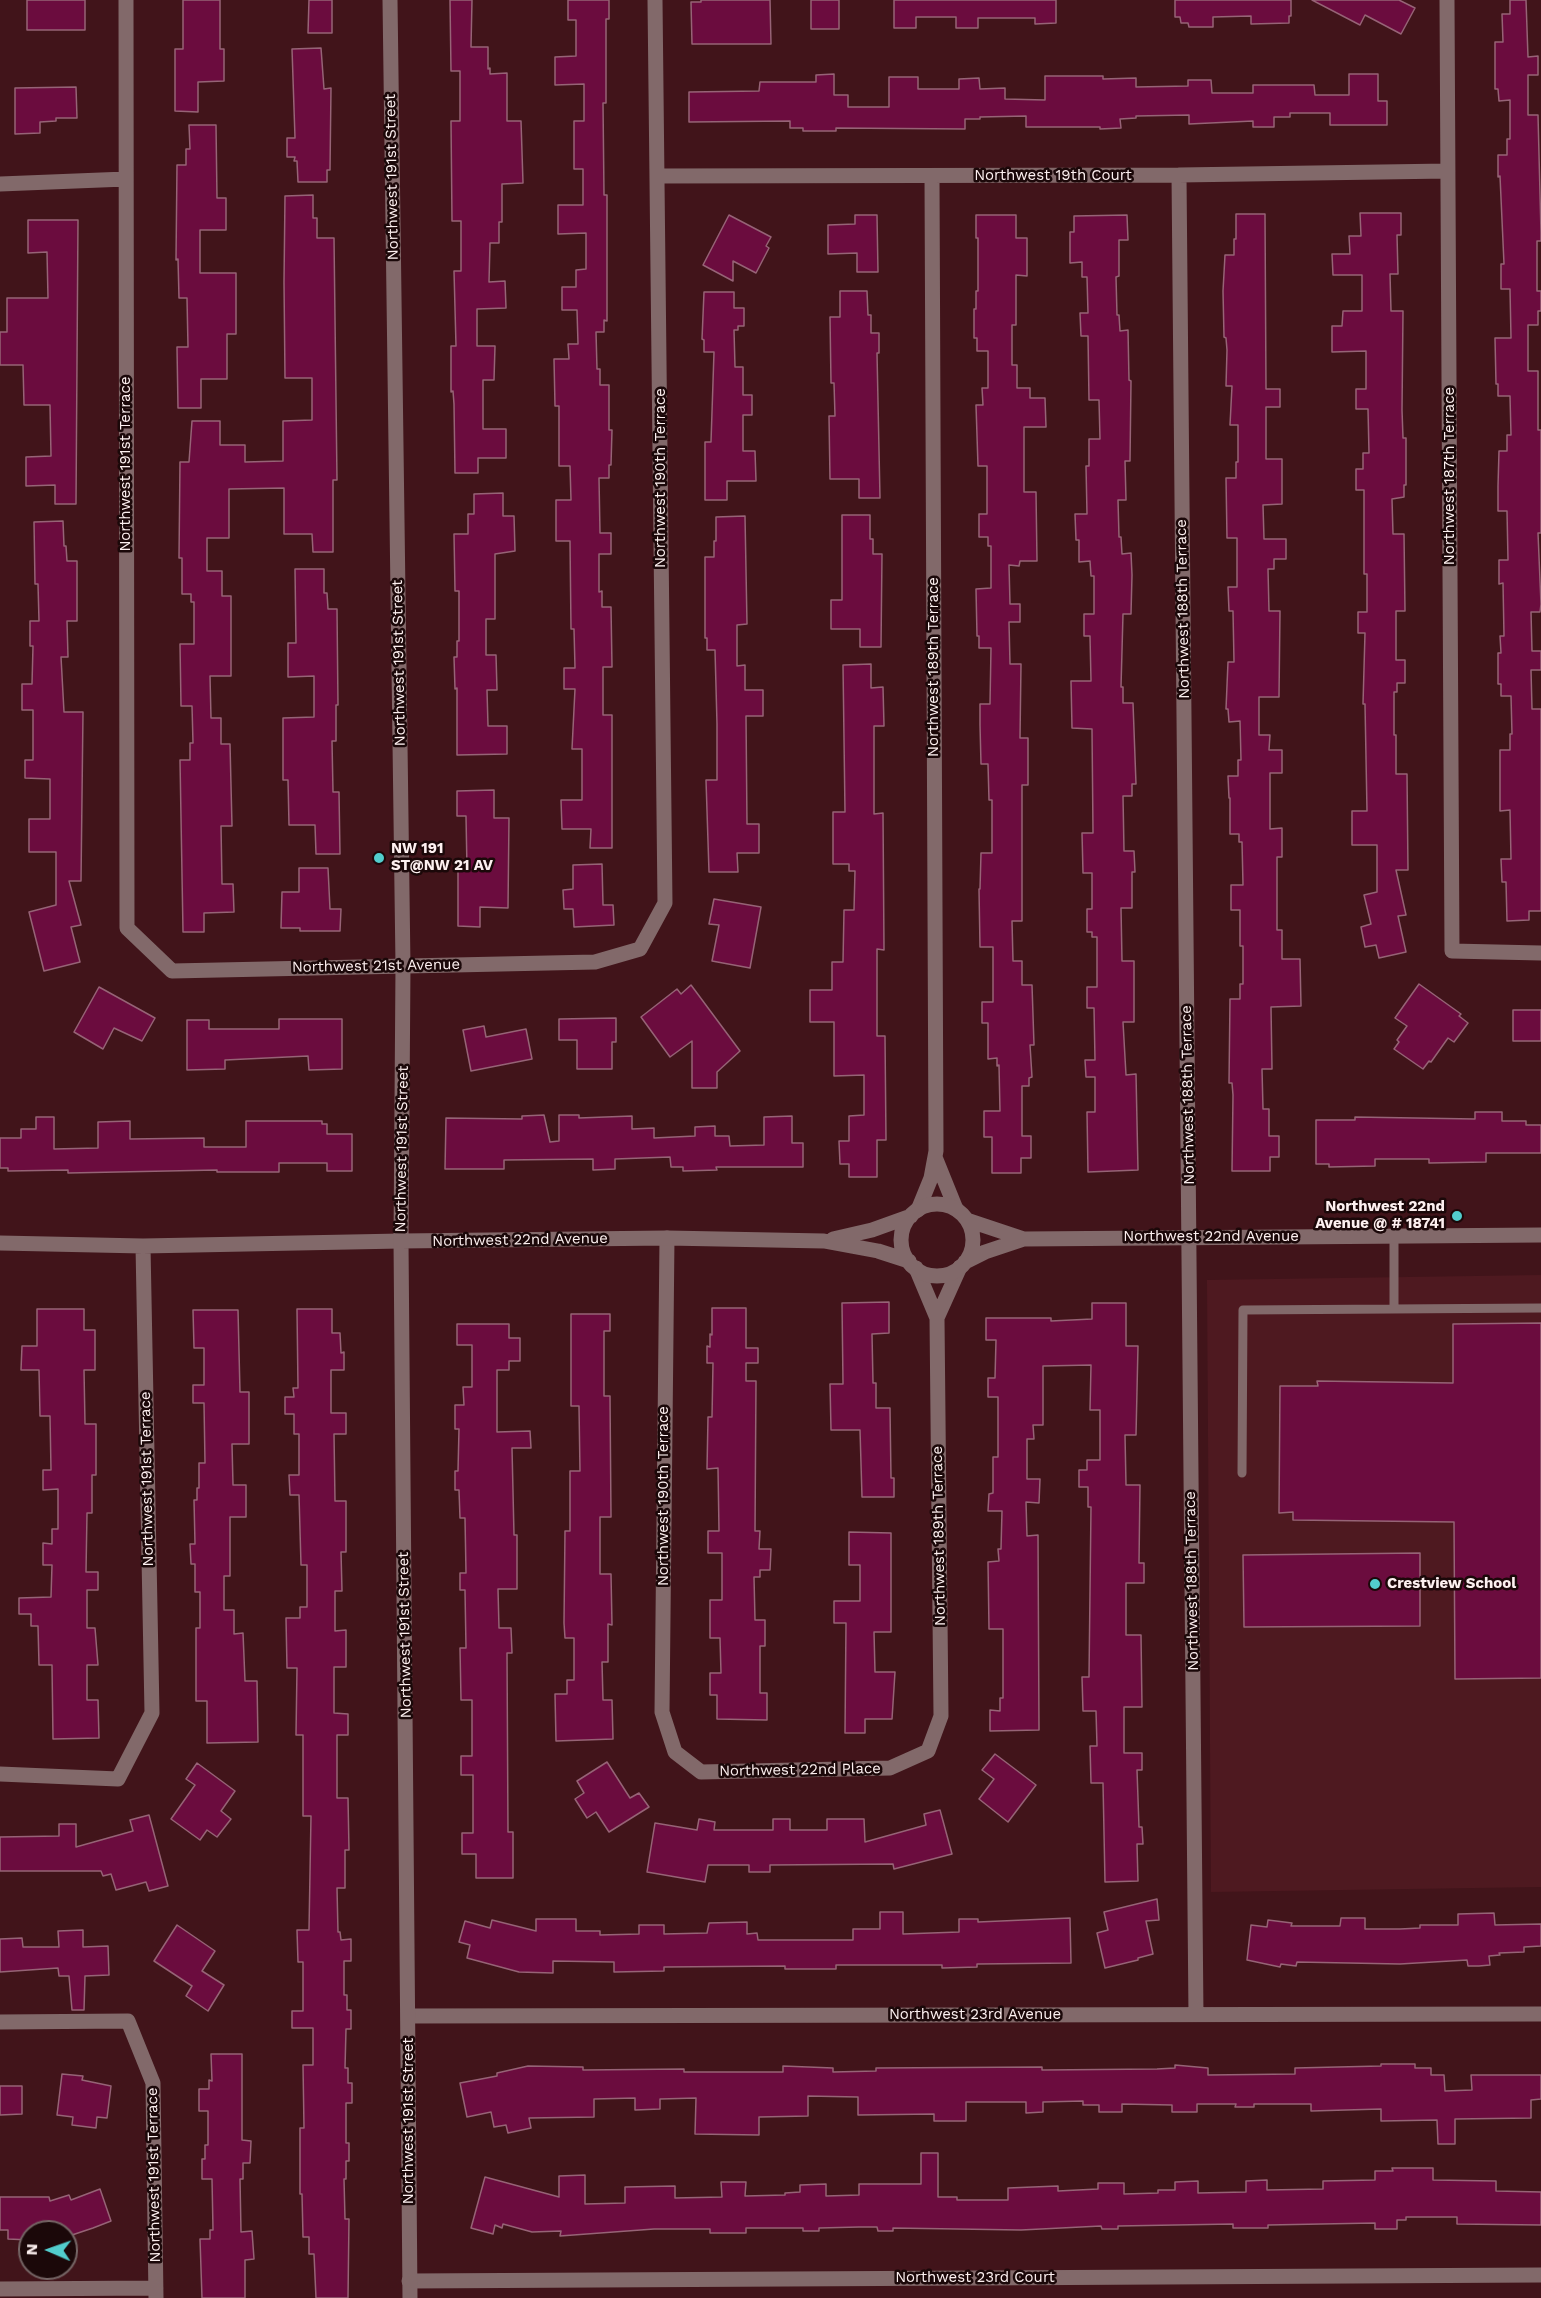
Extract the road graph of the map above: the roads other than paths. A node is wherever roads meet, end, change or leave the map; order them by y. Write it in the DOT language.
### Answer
graph roads {
  1 [pos="126,0"];
  2 [pos="390,0"];
  3 [pos="655,0"];
  4 [pos="1447,0"];
  5 [pos="1448,171"];
  6 [pos="658,176"];
  7 [pos="1179,176"];
  8 [pos="932,177"];
  9 [pos="126,179"];
  10 [pos="0,184"];
  11 [pos="127,928"];
  12 [pos="640,950"];
  13 [pos="1541,953"];
  14 [pos="404,965"];
  15 [pos="935,1157"];
  16 [pos="914,1213"];
  17 [pos="961,1214"];
  18 [pos="1394,1236"];
  19 [pos="1541,1236"];
  20 [pos="1189,1237"];
  21 [pos="667,1238"];
  22 [pos="1024,1239"];
  23 [pos="401,1241"];
  24 [pos="824,1241"];
  25 [pos="0,1243"];
  26 [pos="143,1246"];
  27 [pos="912,1264"];
  28 [pos="962,1265"];
  29 [pos="1541,1308"];
  30 [pos="1394,1309"];
  31 [pos="937,1318"];
  32 [pos="1242,1473"];
  33 [pos="928,1751"];
  34 [pos="675,1752"];
  35 [pos="0,1774"];
  36 [pos="1196,2014"];
  37 [pos="1541,2014"];
  38 [pos="409,2016"];
  39 [pos="0,2022"];
  40 [pos="1541,2275"];
  41 [pos="410,2281"];
  42 [pos="0,2289"];
  43 [pos="156,2293"];
  44 [pos="410,2298"];
  1 -- 9 [label="street, Northwest 191st Terrace"];
  2 -- 14 [label="street, Northwest 191st Street"];
  3 -- 6 [label="street, Northwest 190th Terrace"];
  4 -- 5 [label="street, Northwest 187th Terrace"];
  5 -- 7 [label="street, Northwest 19th Court"];
  5 -- 13 [label="street, Northwest 187th Terrace"];
  6 -- 8 [label="street, Northwest 19th Court"];
  6 -- 12 [label="street, Northwest 190th Terrace"];
  7 -- 8 [label="street, Northwest 19th Court"];
  7 -- 20 [label="street, Northwest 188th Terrace"];
  8 -- 15 [label="street, Northwest 189th Terrace"];
  9 -- 10 [label="street"];
  9 -- 11 [label="street, Northwest 191st Terrace"];
  11 -- 14 [label="street, Northwest 21st Avenue"];
  12 -- 14 [label="street, Northwest 21st Avenue"];
  14 -- 23 [label="street, Northwest 191st Street"];
  15 -- 16 [label="street, Northwest 189th Terrace"];
  15 -- 17 [label="street, Northwest 189th Terrace"];
  16 -- 17 [label="street"];
  16 -- 24 [label="street, Northwest 22nd Avenue"];
  16 -- 27 [label="street"];
  17 -- 22 [label="street, Northwest 22nd Avenue"];
  17 -- 28 [label="street"];
  18 -- 19 [label="street, Northwest 22nd Avenue"];
  18 -- 20 [label="street, Northwest 22nd Avenue"];
  18 -- 30 [label="lane"];
  20 -- 22 [label="street, Northwest 22nd Avenue"];
  20 -- 36 [label="street, Northwest 188th Terrace"];
  21 -- 23 [label="street, Northwest 22nd Avenue"];
  21 -- 24 [label="street, Northwest 22nd Avenue"];
  21 -- 34 [label="street, Northwest 190th Terrace"];
  22 -- 28 [label="street, Northwest 22nd Avenue"];
  23 -- 26 [label="street, Northwest 22nd Avenue"];
  23 -- 38 [label="street, Northwest 191st Street"];
  24 -- 27 [label="street, Northwest 22nd Avenue"];
  25 -- 26 [label="street, Northwest 22nd Avenue"];
  26 -- 35 [label="street, Northwest 191st Terrace"];
  27 -- 28 [label="street"];
  27 -- 31 [label="street, Northwest 189th Terrace"];
  28 -- 31 [label="street, Northwest 189th Terrace"];
  29 -- 30 [label="lane"];
  30 -- 32 [label="lane"];
  31 -- 33 [label="street, Northwest 189th Terrace"];
  33 -- 34 [label="street, Northwest 22nd Place"];
  36 -- 37 [label="street, Northwest 23rd Avenue"];
  36 -- 38 [label="street, Northwest 23rd Avenue"];
  38 -- 41 [label="street, Northwest 191st Street"];
  39 -- 43 [label="street, Northwest 191st Terrace"];
  40 -- 41 [label="street, Northwest 23rd Court"];
  41 -- 44 [label="street, Northwest 191st Street"];
  42 -- 43 [label="street"];
}
